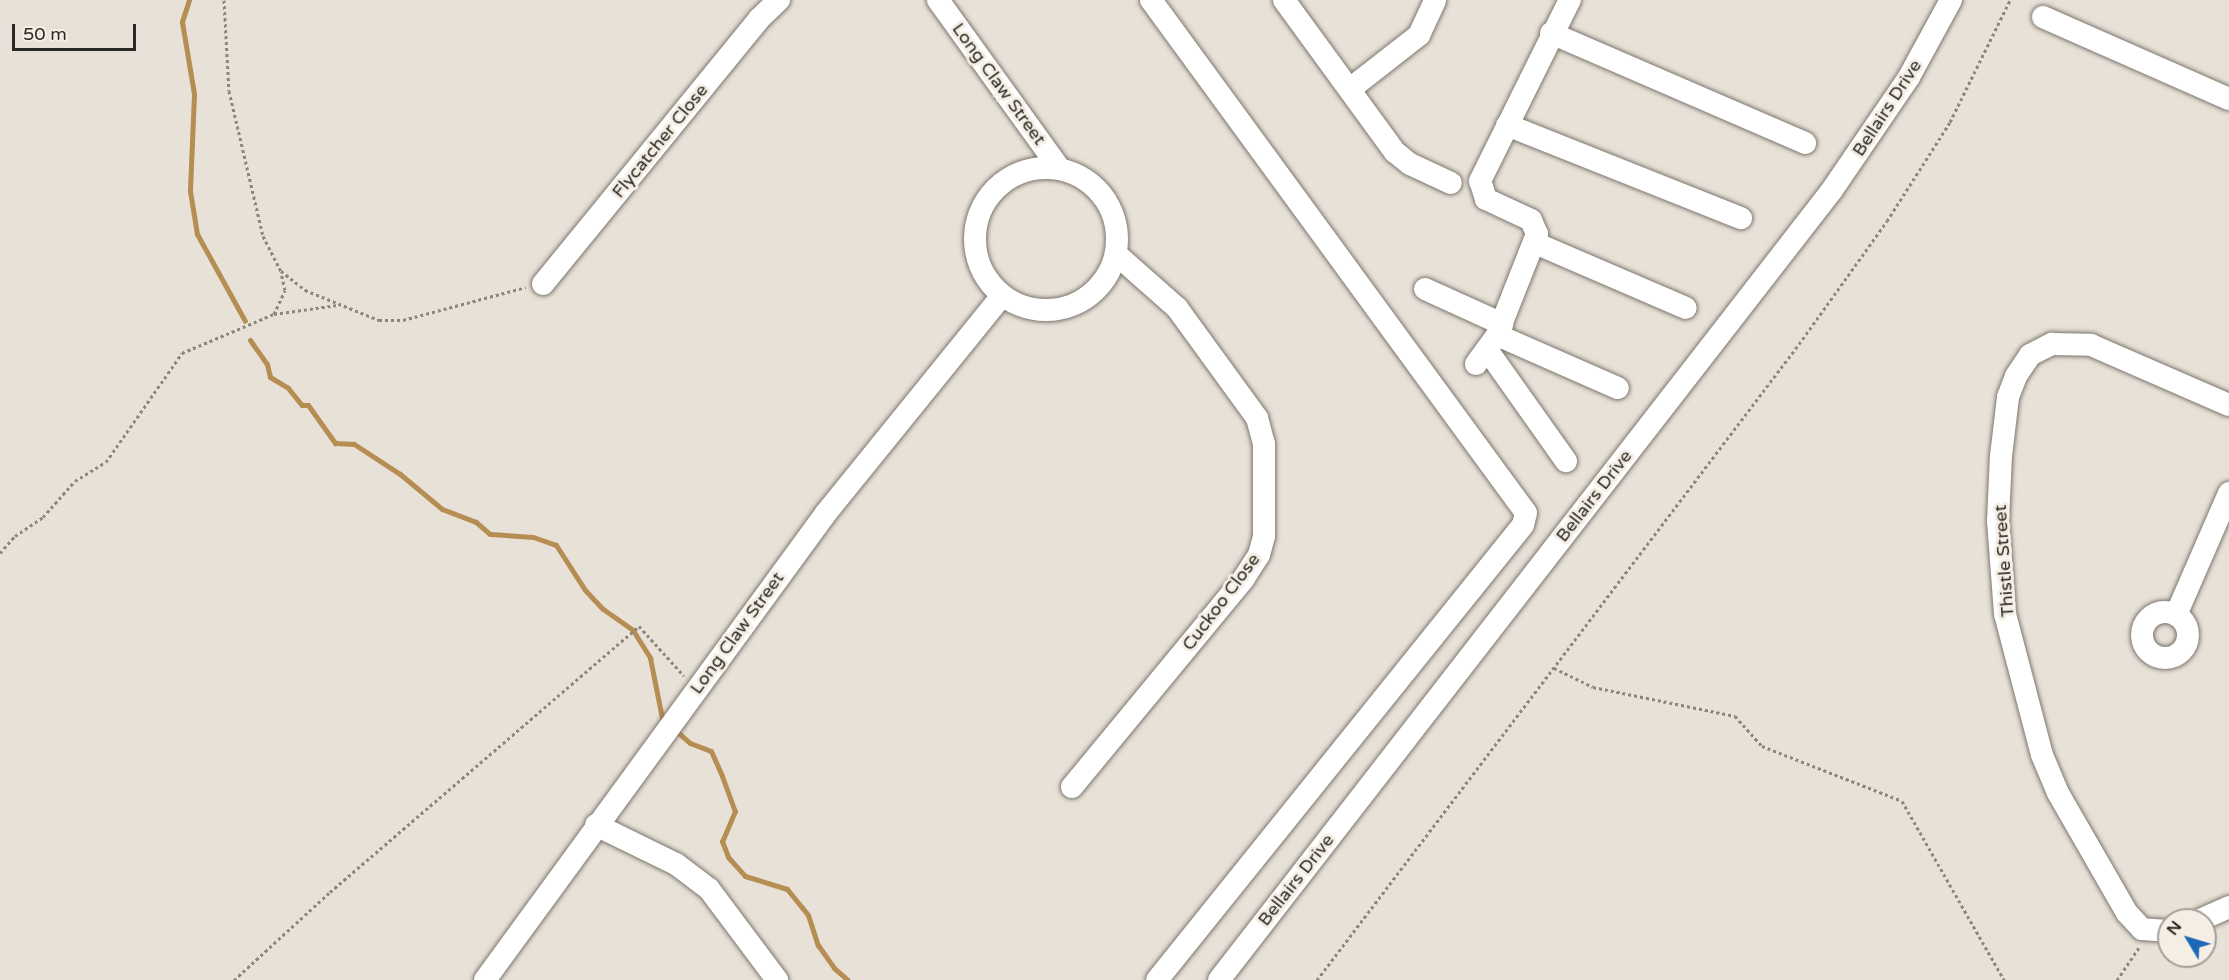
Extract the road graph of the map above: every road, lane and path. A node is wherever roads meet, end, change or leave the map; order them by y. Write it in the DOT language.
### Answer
graph roads {
  1 [pos="224,0"];
  2 [pos="779,0"];
  3 [pos="938,0"];
  4 [pos="1150,0"];
  5 [pos="1284,0"];
  6 [pos="1436,0"];
  7 [pos="1570,0"];
  8 [pos="1951,0"];
  9 [pos="2010,0"];
  10 [pos="2043,17"];
  11 [pos="1551,33"];
  12 [pos="1350,89"];
  13 [pos="2229,99"];
  14 [pos="1506,125"];
  15 [pos="1805,144"];
  16 [pos="1060,169"];
  17 [pos="1451,183"];
  18 [pos="1741,218"];
  19 [pos="1535,243"];
  20 [pos="1116,254"];
  21 [pos="281,271"];
  22 [pos="543,284"];
  23 [pos="1425,290"];
  24 [pos="1002,296"];
  25 [pos="338,305"];
  26 [pos="1686,308"];
  27 [pos="274,314"];
  28 [pos="1491,344"];
  29 [pos="1618,388"];
  30 [pos="2229,405"];
  31 [pos="1566,461"];
  32 [pos="2229,493"];
  33 [pos="0,553"];
  34 [pos="2176,615"];
  35 [pos="1554,668"];
  36 [pos="692,694"];
  37 [pos="1072,787"];
  38 [pos="596,825"];
  39 [pos="2157,930"];
  40 [pos="2157,932"];
  41 [pos="234,980"];
  42 [pos="484,980"];
  43 [pos="777,980"];
  44 [pos="1157,980"];
  45 [pos="1219,980"];
  46 [pos="1317,980"];
  47 [pos="2004,980"];
  48 [pos="2117,980"];
  1 -- 21 [label="path"];
  2 -- 22 [label="street, Flycatcher Close"];
  3 -- 16 [label="street, Long Claw Street"];
  4 -- 44 [label="street"];
  5 -- 12 [label="street"];
  6 -- 12 [label="street"];
  7 -- 11 [label="street"];
  8 -- 45 [label="street, Bellairs Drive"];
  9 -- 35 [label="path"];
  10 -- 13 [label="street"];
  11 -- 14 [label="street"];
  11 -- 15 [label="street"];
  12 -- 17 [label="street"];
  14 -- 18 [label="street"];
  14 -- 19 [label="street"];
  16 -- 20 [label="street"];
  16 -- 24 [label="street"];
  19 -- 26 [label="street"];
  19 -- 28 [label="street"];
  20 -- 24 [label="street"];
  20 -- 37 [label="street, Cuckoo Close"];
  21 -- 25 [label="path"];
  21 -- 27 [label="path"];
  22 -- 25 [label="path"];
  23 -- 28 [label="street"];
  24 -- 36 [label="street, Long Claw Street"];
  25 -- 27 [label="path"];
  27 -- 33 [label="path"];
  28 -- 29 [label="street"];
  28 -- 31 [label="street"];
  30 -- 39 [label="street, Thistle Street"];
  32 -- 34 [label="street"];
  35 -- 46 [label="path"];
  35 -- 47 [label="path"];
  36 -- 38 [label="street, Long Claw Street"];
  36 -- 41 [label="path"];
  38 -- 42 [label="street, Long Claw Street"];
  38 -- 43 [label="street"];
  40 -- 48 [label="path"];
}
